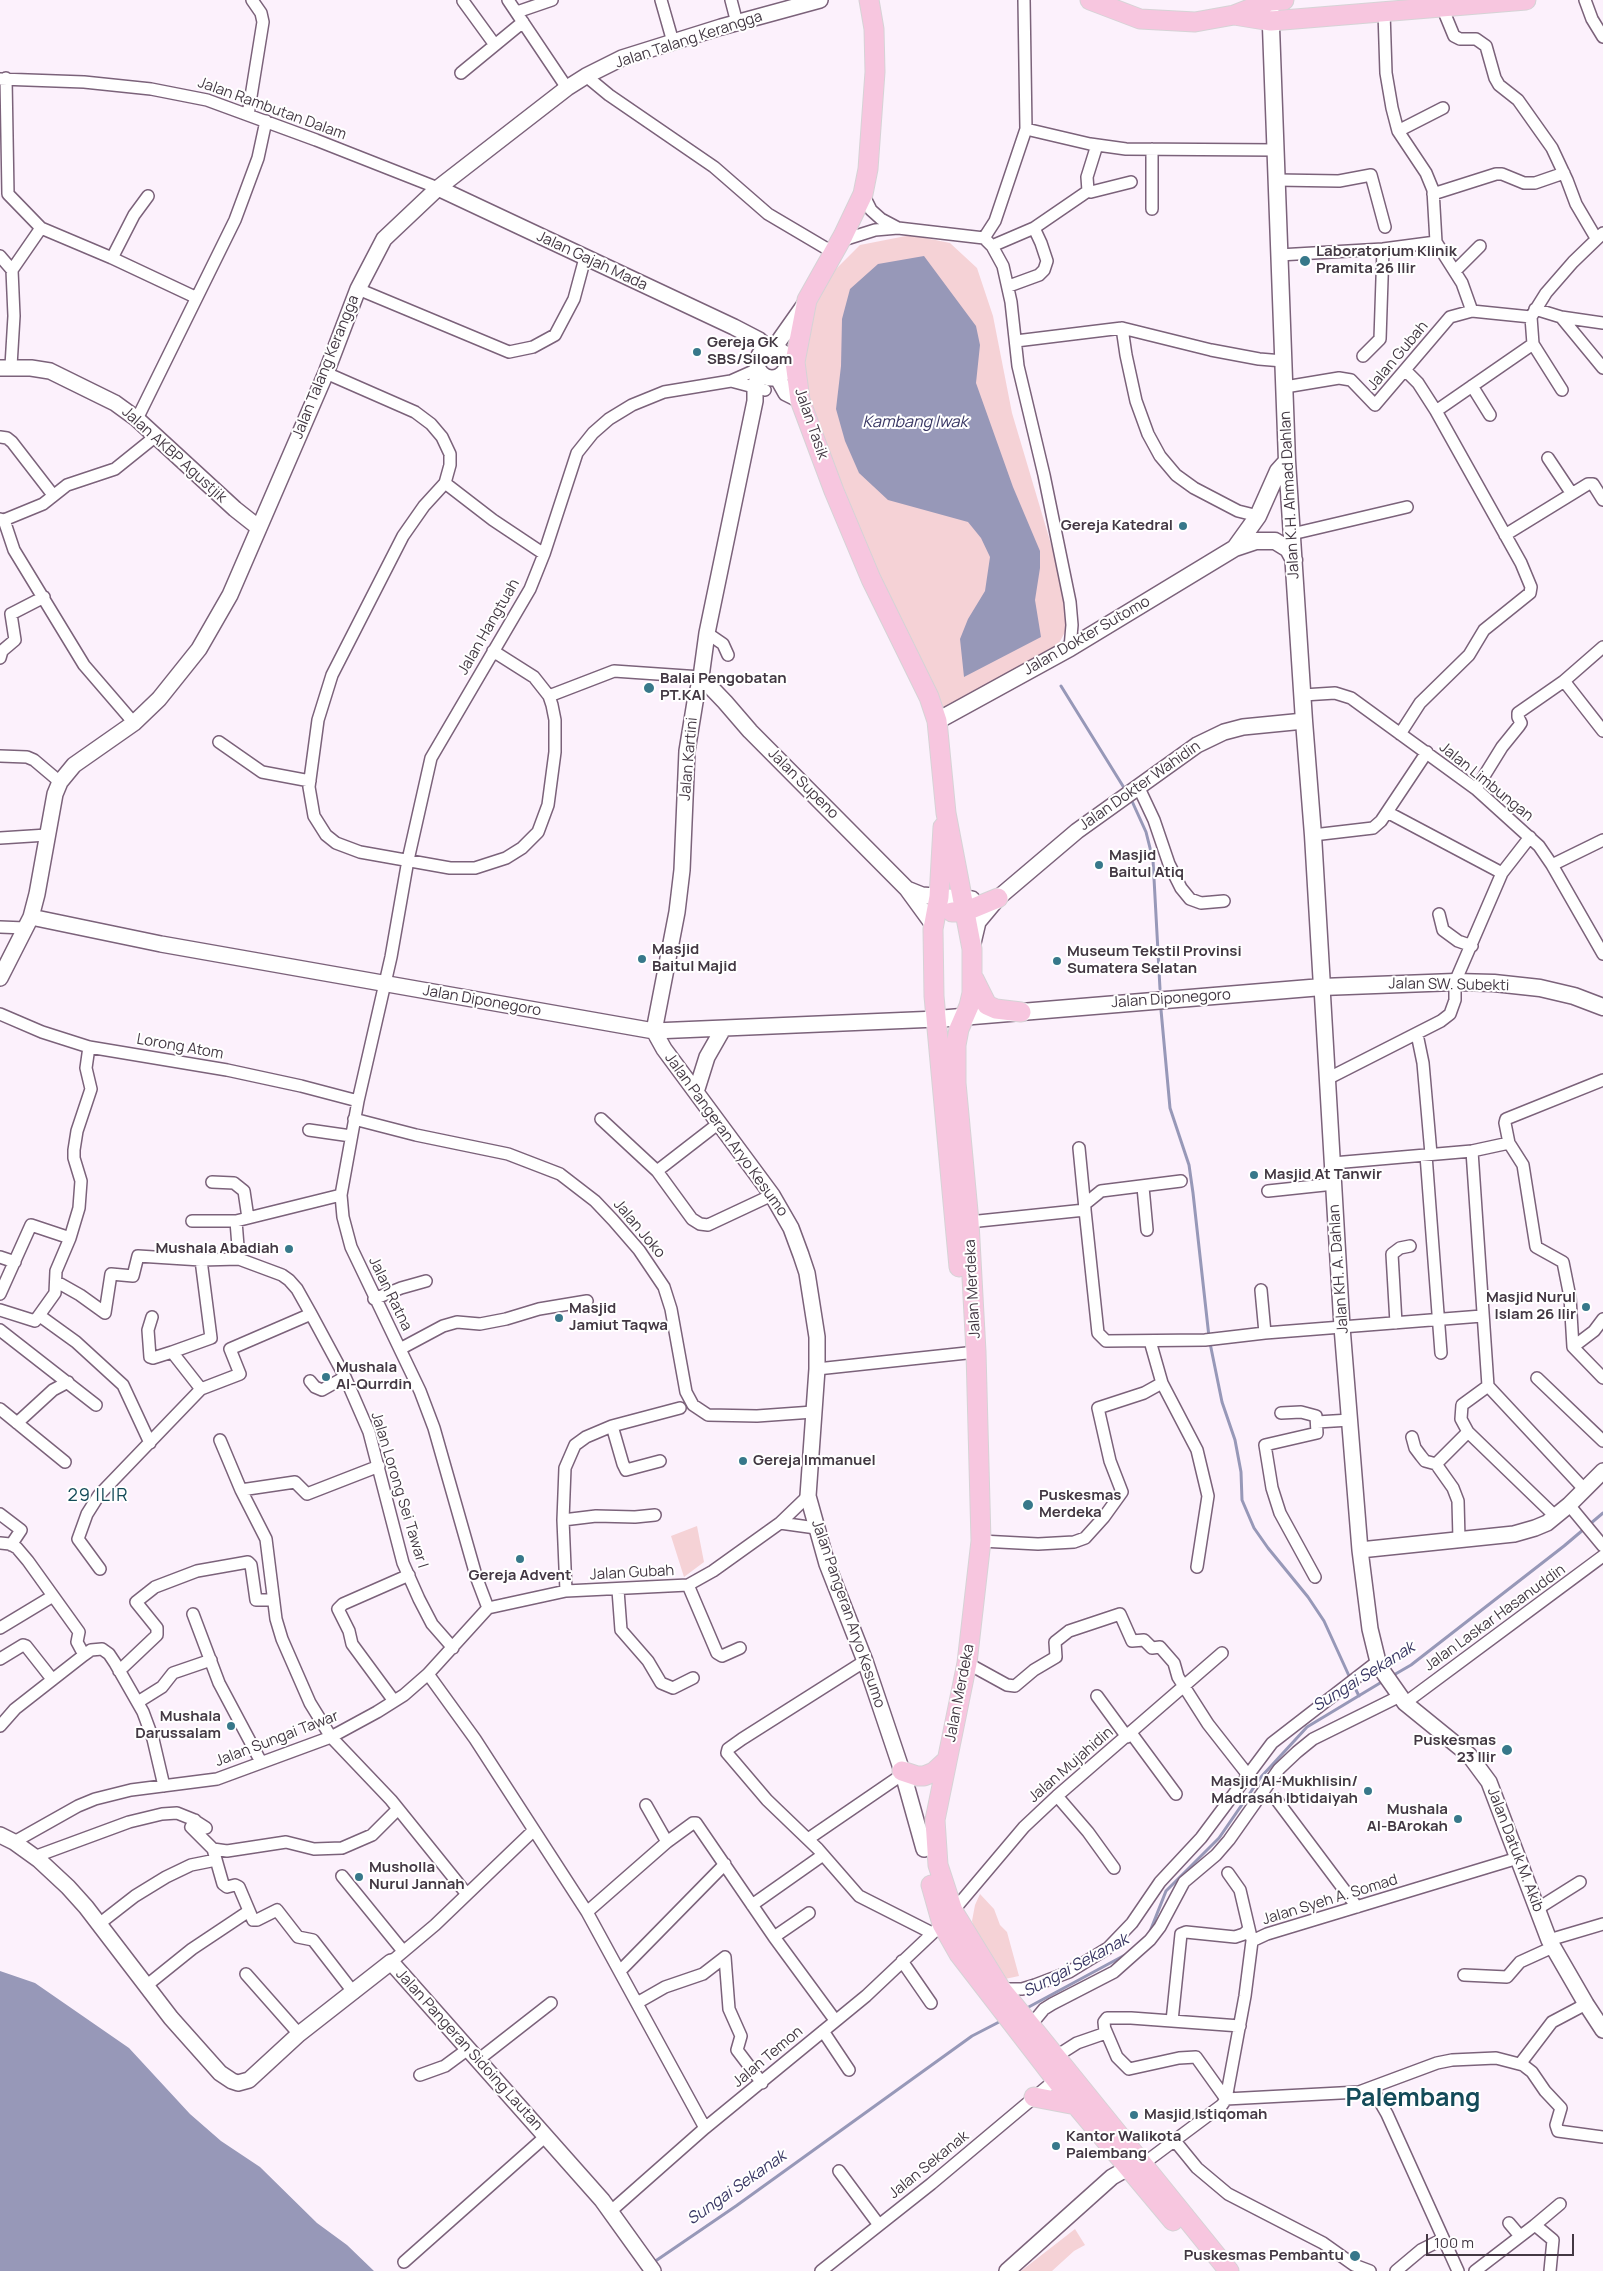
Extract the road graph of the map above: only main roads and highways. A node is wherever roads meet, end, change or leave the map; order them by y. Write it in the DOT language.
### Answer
graph roads {
  1 [pos="870,0"];
  2 [pos="1090,0"];
  3 [pos="1275,0"];
  4 [pos="1526,0"];
  5 [pos="1234,15"];
  6 [pos="1271,21"];
  7 [pos="1287,461"];
  8 [pos="1235,548"];
  9 [pos="1294,560"];
  10 [pos="937,722"];
  11 [pos="946,813"];
  12 [pos="998,898"];
  13 [pos="963,905"];
  14 [pos="934,926"];
  15 [pos="973,975"];
  16 [pos="1322,987"];
  17 [pos="1603,1007"];
  18 [pos="1021,1012"];
  19 [pos="962,1018"];
  20 [pos="937,1019"];
  21 [pos="972,1352"];
  22 [pos="941,1766"];
  23 [pos="903,1773"];
  24 [pos="942,1923"];
  25 [pos="1024,2025"];
  26 [pos="1034,2097"];
  27 [pos="1076,2105"];
  28 [pos="1135,2166"];
  29 [pos="1214,2271"];
  30 [pos="1229,2271"];
  1 -- 10 [label="main road, Jalan Tasik"];
  2 -- 5 [label="main road"];
  3 -- 5 [label="main road"];
  3 -- 6 [label="main road, Jalan K.H. Ahmad Dahlan"];
  4 -- 6 [label="main road"];
  5 -- 6 [label="main road"];
  6 -- 7 [label="main road, Jalan K.H. Ahmad Dahlan"];
  7 -- 8 [label="main road"];
  7 -- 9 [label="main road, Jalan K.H. Ahmad Dahlan"];
  8 -- 9 [label="main road"];
  8 -- 10 [label="main road, Jalan Dokter Sutomo"];
  9 -- 16 [label="main road, Jalan K.H. Ahmad Dahlan"];
  10 -- 11 [label="main road, Jalan Tasik"];
  11 -- 13 [label="main road"];
  11 -- 14 [label="main road, Jalan Merdeka"];
  12 -- 13 [label="main road"];
  13 -- 14 [label="main road"];
  13 -- 15 [label="main road"];
  14 -- 20 [label="main road, Jalan Merdeka"];
  15 -- 18 [label="main road"];
  15 -- 19 [label="main road, Jalan Merdeka"];
  16 -- 17 [label="main road, Jalan SW. Subekti"];
  16 -- 18 [label="main road, Jalan Diponegoro"];
  18 -- 19 [label="main road, Jalan Diponegoro"];
  19 -- 20 [label="main road, Jalan Diponegoro"];
  19 -- 21 [label="main road, Jalan Merdeka"];
  20 -- 21 [label="main road, Jalan Merdeka"];
  21 -- 22 [label="main road, Jalan Merdeka"];
  21 -- 22 [label="main road, Jalan Merdeka"];
  22 -- 23 [label="main road"];
  22 -- 24 [label="main road, Jalan Merdeka"];
  22 -- 24 [label="main road, Jalan Merdeka"];
  24 -- 25 [label="main road, Jalan Merdeka"];
  25 -- 27 [label="main road, Jalan Merdeka"];
  25 -- 28 [label="main road, Jalan Merdeka"];
  26 -- 27 [label="main road"];
  27 -- 28 [label="main road, Jalan Merdeka"];
  28 -- 29 [label="main road, Jalan Merdeka"];
  28 -- 30 [label="main road, Jalan Merdeka"];
}
